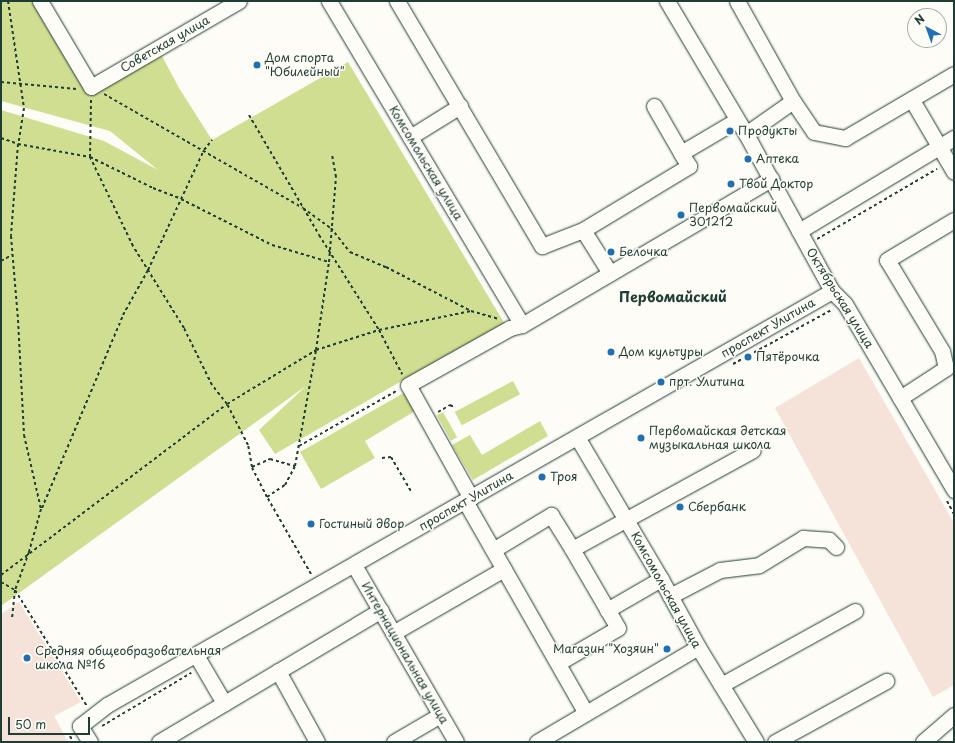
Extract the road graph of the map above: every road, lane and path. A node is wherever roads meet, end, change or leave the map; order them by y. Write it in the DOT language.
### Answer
graph roads {
  1 [pos="8,1"];
  2 [pos="40,1"];
  3 [pos="239,1"];
  4 [pos="329,1"];
  5 [pos="397,1"];
  6 [pos="667,1"];
  7 [pos="737,1"];
  8 [pos="954,74"];
  9 [pos="1,82"];
  10 [pos="21,85"];
  11 [pos="91,87"];
  12 [pos="912,100"];
  13 [pos="793,102"];
  14 [pos="460,106"];
  15 [pos="654,106"];
  16 [pos="248,115"];
  17 [pos="736,120"];
  18 [pos="746,134"];
  19 [pos="410,137"];
  20 [pos="1,138"];
  21 [pos="954,138"];
  22 [pos="212,140"];
  23 [pos="18,144"];
  24 [pos="940,147"];
  25 [pos="204,150"];
  26 [pos="681,153"];
  27 [pos="332,154"];
  28 [pos="90,157"];
  29 [pos="951,167"];
  30 [pos="770,179"];
  31 [pos="182,200"];
  32 [pos="303,208"];
  33 [pos="954,220"];
  34 [pos="331,228"];
  35 [pos="583,230"];
  36 [pos="799,231"];
  37 [pos="819,246"];
  38 [pos="329,249"];
  39 [pos="12,255"];
  40 [pos="1,261"];
  41 [pos="329,262"];
  42 [pos="148,270"];
  43 [pos="610,273"];
  44 [pos="832,291"];
  45 [pos="836,308"];
  46 [pos="471,311"];
  47 [pos="500,319"];
  48 [pos="522,325"];
  49 [pos="379,330"];
  50 [pos="316,350"];
  51 [pos="726,367"];
  52 [pos="401,371"];
  53 [pos="408,385"];
  54 [pos="900,398"];
  55 [pos="227,404"];
  56 [pos="454,407"];
  57 [pos="427,418"];
  58 [pos="577,438"];
  59 [pos="299,446"];
  60 [pos="753,450"];
  61 [pos="382,458"];
  62 [pos="295,466"];
  63 [pos="252,467"];
  64 [pos="951,489"];
  65 [pos="412,493"];
  66 [pos="267,498"];
  67 [pos="468,499"];
  68 [pos="41,509"];
  69 [pos="954,514"];
  70 [pos="626,520"];
  71 [pos="836,548"];
  72 [pos="572,549"];
  73 [pos="493,550"];
  74 [pos="29,552"];
  75 [pos="354,565"];
  76 [pos="504,568"];
  77 [pos="1,575"];
  78 [pos="661,579"];
  79 [pos="1,582"];
  80 [pos="318,586"];
  81 [pos="15,590"];
  82 [pos="670,596"];
  83 [pos="381,610"];
  84 [pos="607,610"];
  85 [pos="855,611"];
  86 [pos="12,618"];
  87 [pos="393,633"];
  88 [pos="698,647"];
  89 [pos="200,660"];
  90 [pos="558,663"];
  91 [pos="278,671"];
  92 [pos="886,681"];
  93 [pos="721,685"];
  94 [pos="224,703"];
  95 [pos="88,707"];
  96 [pos="586,713"];
  97 [pos="440,715"];
  98 [pos="954,715"];
  99 [pos="75,731"];
  100 [pos="93,736"];
  101 [pos="73,742"];
  102 [pos="159,742"];
  103 [pos="317,742"];
  104 [pos="394,742"];
  105 [pos="456,742"];
  106 [pos="538,742"];
  107 [pos="756,742"];
  108 [pos="774,742"];
  109 [pos="923,742"];
  1 -- 10 [label="path"];
  2 -- 11 [label="street"];
  3 -- 11 [label="street, Советская улица"];
  4 -- 19 [label="street, Комсомольская улица"];
  5 -- 14 [label="street"];
  6 -- 17 [label="street, Октябрьская улица"];
  7 -- 13 [label="street"];
  8 -- 12 [label="street"];
  9 -- 10 [label="path"];
  10 -- 11 [label="path"];
  10 -- 23 [label="path"];
  11 -- 25 [label="path"];
  11 -- 28 [label="path"];
  12 -- 13 [label="street"];
  12 -- 24 [label="street"];
  13 -- 18 [label="street"];
  14 -- 19 [label="street"];
  14 -- 35 [label="street"];
  15 -- 26 [label="street"];
  16 -- 32 [label="path"];
  17 -- 18 [label="street, Октябрьская улица"];
  17 -- 26 [label="street"];
  18 -- 30 [label="street, Октябрьская улица"];
  19 -- 48 [label="street, Комсомольская улица"];
  20 -- 23 [label="path"];
  21 -- 24 [label="street"];
  22 -- 25 [label="path"];
  23 -- 28 [label="path"];
  23 -- 39 [label="path"];
  24 -- 29 [label="street"];
  24 -- 36 [label="street"];
  25 -- 31 [label="path"];
  25 -- 32 [label="path"];
  26 -- 35 [label="street"];
  27 -- 34 [label="path"];
  28 -- 31 [label="path"];
  28 -- 42 [label="path"];
  29 -- 37 [label="path"];
  30 -- 36 [label="street, Октябрьская улица"];
  30 -- 43 [label="street"];
  31 -- 41 [label="path"];
  31 -- 42 [label="path"];
  32 -- 34 [label="path"];
  32 -- 38 [label="path"];
  33 -- 54 [label="street"];
  34 -- 38 [label="path"];
  34 -- 46 [label="path"];
  35 -- 43 [label="street"];
  36 -- 44 [label="street, Октябрьская улица"];
  38 -- 41 [label="path"];
  38 -- 49 [label="path"];
  39 -- 40 [label="path"];
  39 -- 68 [label="path"];
  41 -- 50 [label="path"];
  42 -- 55 [label="path"];
  42 -- 68 [label="path"];
  43 -- 48 [label="street"];
  44 -- 54 [label="street, Октябрьская улица"];
  44 -- 58 [label="street, проспект Улитина"];
  45 -- 51 [label="path"];
  46 -- 47 [label="path"];
  46 -- 49 [label="path"];
  48 -- 53 [label="street"];
  49 -- 50 [label="path"];
  49 -- 52 [label="path"];
  50 -- 55 [label="path"];
  50 -- 59 [label="path"];
  53 -- 57 [label="street"];
  53 -- 59 [label="path"];
  54 -- 64 [label="street, Октябрьская улица"];
  55 -- 63 [label="path"];
  55 -- 74 [label="path"];
  56 -- 57 [label="path"];
  57 -- 67 [label="street"];
  58 -- 67 [label="street, проспект Улитина"];
  58 -- 70 [label="street, Комсомольская улица"];
  59 -- 62 [label="path"];
  60 -- 70 [label="street"];
  61 -- 65 [label="path"];
  62 -- 63 [label="path"];
  62 -- 66 [label="path"];
  63 -- 66 [label="path"];
  64 -- 69 [label="path"];
  66 -- 80 [label="path"];
  67 -- 73 [label="street"];
  67 -- 75 [label="street, проспект Улитина"];
  68 -- 74 [label="path"];
  70 -- 72 [label="street"];
  70 -- 78 [label="street, Комсомольская улица"];
  71 -- 82 [label="street"];
  72 -- 73 [label="street"];
  72 -- 84 [label="street"];
  73 -- 76 [label="street"];
  74 -- 77 [label="path"];
  74 -- 81 [label="path"];
  75 -- 80 [label="street, проспект Улитина"];
  75 -- 83 [label="street, Интернациональная улица"];
  76 -- 87 [label="street"];
  76 -- 90 [label="street"];
  78 -- 82 [label="street, Комсомольская улица"];
  78 -- 84 [label="street"];
  79 -- 81 [label="path"];
  80 -- 89 [label="street, проспект Улитина"];
  81 -- 86 [label="path"];
  81 -- 95 [label="path"];
  82 -- 88 [label="street, Комсомольская улица"];
  83 -- 87 [label="street, Интернациональная улица"];
  83 -- 91 [label="street"];
  84 -- 90 [label="street"];
  85 -- 93 [label="street"];
  87 -- 97 [label="street, Интернациональная улица"];
  88 -- 93 [label="street, Комсомольская улица"];
  88 -- 96 [label="street"];
  89 -- 94 [label="street"];
  89 -- 99 [label="street, проспект Улитина"];
  89 -- 100 [label="path"];
  90 -- 96 [label="street"];
  91 -- 94 [label="street"];
  91 -- 103 [label="street"];
  92 -- 108 [label="street"];
  93 -- 107 [label="street, Комсомольская улица"];
  94 -- 102 [label="street"];
  96 -- 106 [label="street"];
  97 -- 104 [label="street"];
  97 -- 105 [label="street, Интернациональная улица"];
  98 -- 109 [label="street"];
  99 -- 100 [label="street"];
  99 -- 101 [label="path"];
}
